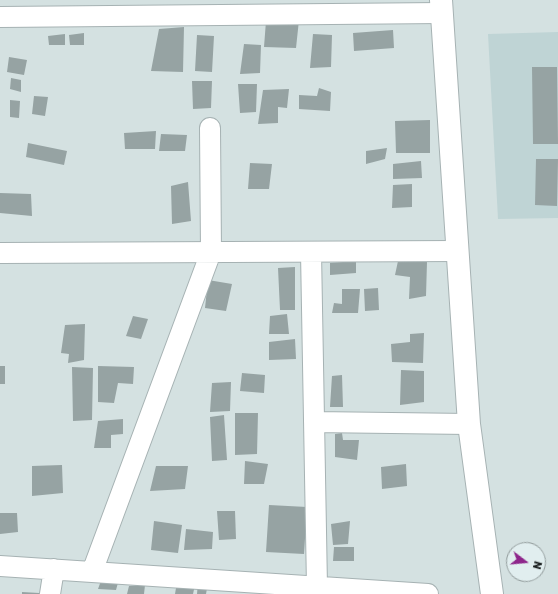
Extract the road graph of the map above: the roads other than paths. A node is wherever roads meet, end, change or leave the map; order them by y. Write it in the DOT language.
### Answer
graph roads {
  1 [pos="441,7"];
  2 [pos="213,8"];
  3 [pos="0,17"];
  4 [pos="210,128"];
  5 [pos="458,251"];
  6 [pos="211,252"];
  7 [pos="311,252"];
  8 [pos="0,253"];
  9 [pos="314,422"];
  10 [pos="469,424"];
  11 [pos="0,566"];
  12 [pos="54,569"];
  13 [pos="92,572"];
  14 [pos="317,587"];
  15 [pos="354,592"];
  16 [pos="50,594"];
  17 [pos="428,594"];
  18 [pos="492,594"];
  1 -- 2 [label="street"];
  1 -- 5 [label="street"];
  2 -- 3 [label="street"];
  4 -- 6 [label="street"];
  5 -- 7 [label="street"];
  5 -- 10 [label="street"];
  6 -- 7 [label="street"];
  6 -- 8 [label="street"];
  6 -- 13 [label="street"];
  7 -- 9 [label="street"];
  9 -- 10 [label="street"];
  9 -- 14 [label="street"];
  10 -- 18 [label="street"];
  11 -- 12 [label="street"];
  12 -- 13 [label="street"];
  12 -- 16 [label="street"];
  13 -- 14 [label="street"];
  14 -- 15 [label="street"];
  15 -- 17 [label="street"];
}
